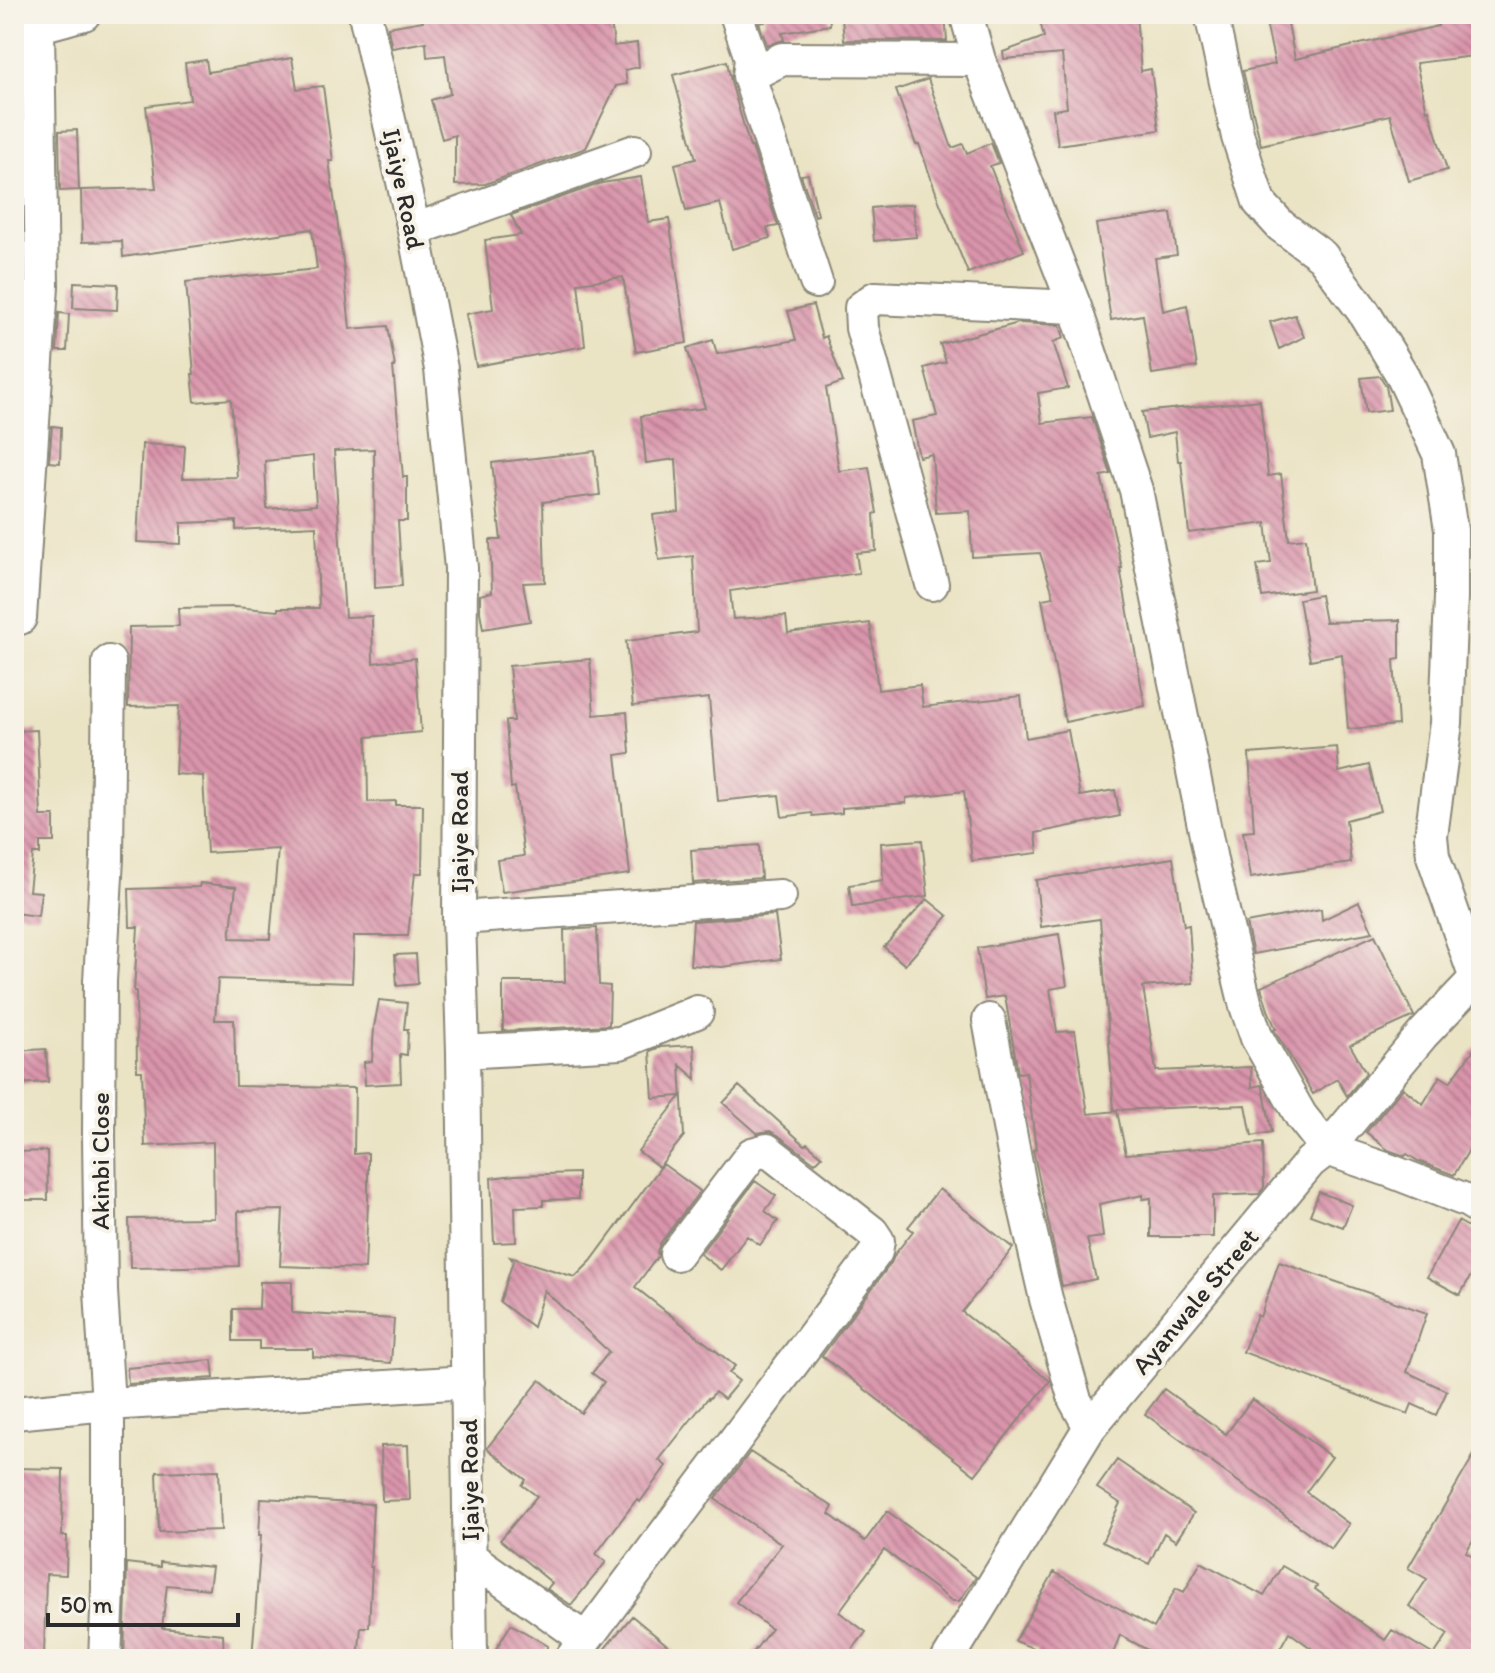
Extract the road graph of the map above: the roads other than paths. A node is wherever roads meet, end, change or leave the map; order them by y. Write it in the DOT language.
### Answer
graph roads {
  1 [pos="84,14"];
  2 [pos="365,14"];
  3 [pos="736,14"];
  4 [pos="966,14"];
  5 [pos="1211,14"];
  6 [pos="39,23"];
  7 [pos="979,60"];
  8 [pos="749,76"];
  9 [pos="635,151"];
  10 [pos="414,230"];
  11 [pos="816,282"];
  12 [pos="1075,307"];
  13 [pos="22,483"];
  14 [pos="932,584"];
  15 [pos="20,618"];
  16 [pos="109,662"];
  17 [pos="780,896"];
  18 [pos="459,918"];
  19 [pos="1479,976"];
  20 [pos="697,1012"];
  21 [pos="989,1020"];
  22 [pos="463,1052"];
  23 [pos="1327,1149"];
  24 [pos="1481,1209"];
  25 [pos="676,1254"];
  26 [pos="468,1382"];
  27 [pos="108,1404"];
  28 [pos="14,1413"];
  29 [pos="1090,1427"];
  30 [pos="470,1557"];
  31 [pos="578,1649"];
  32 [pos="105,1659"];
  33 [pos="471,1659"];
  34 [pos="948,1659"];
  1 -- 6 [label="street"];
  2 -- 10 [label="street, Ijaiye Road"];
  3 -- 8 [label="street"];
  4 -- 7 [label="street"];
  5 -- 19 [label="street"];
  6 -- 13 [label="street"];
  7 -- 8 [label="street"];
  7 -- 12 [label="street"];
  8 -- 11 [label="street"];
  9 -- 10 [label="street"];
  10 -- 18 [label="street, Ijaiye Road"];
  12 -- 14 [label="street"];
  12 -- 23 [label="street"];
  13 -- 15 [label="street"];
  16 -- 27 [label="street, Akinbi Close"];
  17 -- 18 [label="street"];
  18 -- 22 [label="street, Ijaiye Road"];
  19 -- 23 [label="street, Ayanwale Street"];
  20 -- 22 [label="street"];
  21 -- 29 [label="street"];
  22 -- 26 [label="street, Ijaiye Road"];
  23 -- 24 [label="street"];
  23 -- 29 [label="street, Ayanwale Street"];
  25 -- 31 [label="street"];
  26 -- 27 [label="street"];
  26 -- 30 [label="street, Ijaiye Road"];
  27 -- 28 [label="street"];
  27 -- 32 [label="street, Akinbi Close"];
  29 -- 34 [label="street, Ayanwale Street"];
  30 -- 31 [label="street"];
  30 -- 33 [label="street, Ijaiye Road"];
}
